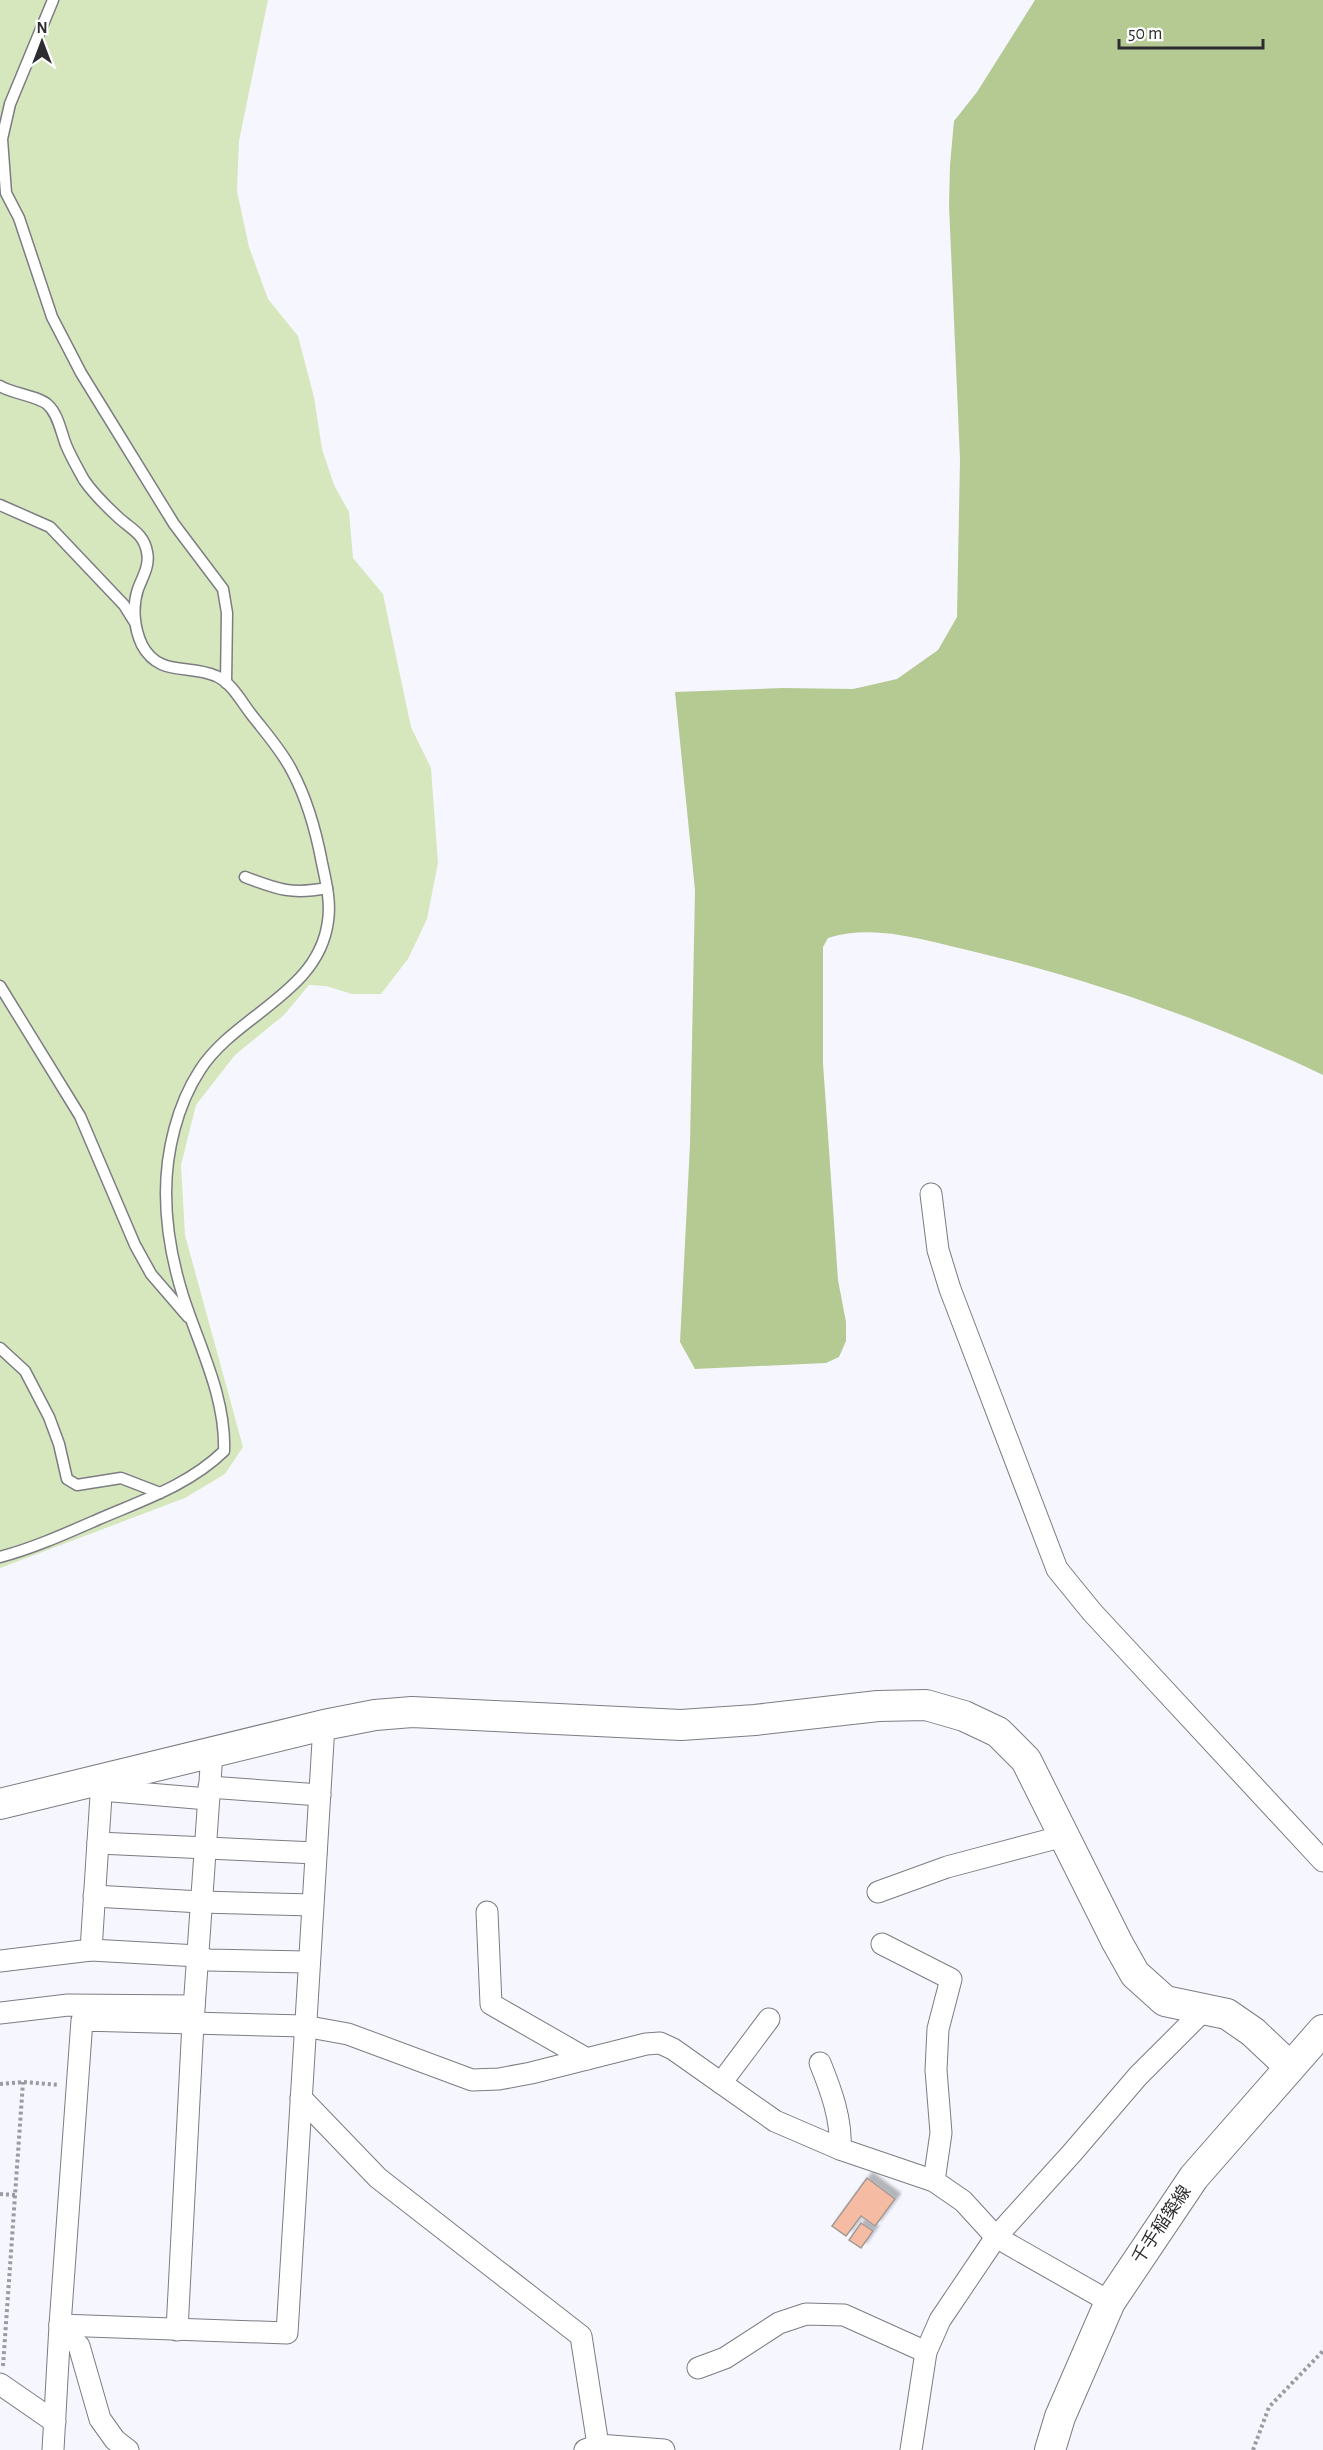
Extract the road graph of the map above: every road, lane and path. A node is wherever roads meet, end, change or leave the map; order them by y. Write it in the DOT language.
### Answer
graph roads {
  1 [pos="53,0"];
  2 [pos="0,386"];
  3 [pos="0,505"];
  4 [pos="134,621"];
  5 [pos="226,683"];
  6 [pos="245,877"];
  7 [pos="327,888"];
  8 [pos="0,986"];
  9 [pos="931,1194"];
  10 [pos="193,1322"];
  11 [pos="0,1348"];
  12 [pos="160,1493"];
  13 [pos="0,1557"];
  14 [pos="324,1725"];
  15 [pos="212,1753"];
  16 [pos="102,1785"];
  17 [pos="209,1793"];
  18 [pos="320,1795"];
  19 [pos="0,1804"];
  20 [pos="1064,1836"];
  21 [pos="98,1843"];
  22 [pos="205,1849"];
  23 [pos="316,1853"];
  24 [pos="1323,1861"];
  25 [pos="878,1892"];
  26 [pos="94,1896"];
  27 [pos="201,1902"];
  28 [pos="312,1905"];
  29 [pos="487,1912"];
  30 [pos="882,1944"];
  31 [pos="91,1950"];
  32 [pos="198,1956"];
  33 [pos="0,1961"];
  34 [pos="308,1962"];
  35 [pos="1,2007"];
  36 [pos="1204,2010"];
  37 [pos="194,2014"];
  38 [pos="769,2019"];
  39 [pos="304,2026"];
  40 [pos="1323,2030"];
  41 [pos="587,2059"];
  42 [pos="820,2063"];
  43 [pos="1289,2066"];
  44 [pos="23,2082"];
  45 [pos="721,2083"];
  46 [pos="0,2084"];
  47 [pos="77,2086"];
  48 [pos="301,2098"];
  49 [pos="840,2149"];
  50 [pos="934,2181"];
  51 [pos="0,2194"];
  52 [pos="15,2195"];
  53 [pos="996,2237"];
  54 [pos="0,2295"];
  55 [pos="8,2295"];
  56 [pos="1110,2302"];
  57 [pos="60,2325"];
  58 [pos="177,2330"];
  59 [pos="1323,2351"];
  60 [pos="926,2352"];
  61 [pos="698,2368"];
  62 [pos="1,2384"];
  63 [pos="55,2422"];
  64 [pos="591,2448"];
  65 [pos="53,2450"];
  66 [pos="128,2450"];
  67 [pos="664,2450"];
  68 [pos="911,2450"];
  69 [pos="1050,2450"];
  70 [pos="1253,2450"];
  1 -- 5 [label="lane"];
  2 -- 4 [label="lane"];
  3 -- 4 [label="lane"];
  4 -- 5 [label="lane"];
  5 -- 7 [label="lane"];
  6 -- 7 [label="lane"];
  7 -- 10 [label="lane"];
  8 -- 10 [label="lane"];
  9 -- 24 [label="street"];
  10 -- 12 [label="lane"];
  11 -- 12 [label="lane"];
  12 -- 13 [label="lane"];
  14 -- 15 [label="street"];
  14 -- 18 [label="street"];
  14 -- 20 [label="street"];
  15 -- 16 [label="street"];
  15 -- 17 [label="street"];
  16 -- 17 [label="street"];
  16 -- 19 [label="street"];
  16 -- 21 [label="street"];
  17 -- 18 [label="street"];
  17 -- 22 [label="street"];
  18 -- 23 [label="street"];
  20 -- 25 [label="street"];
  20 -- 36 [label="street"];
  21 -- 22 [label="street"];
  21 -- 26 [label="street"];
  22 -- 23 [label="street"];
  22 -- 27 [label="street"];
  23 -- 28 [label="street"];
  26 -- 27 [label="street"];
  26 -- 31 [label="street"];
  27 -- 28 [label="street"];
  27 -- 32 [label="street"];
  28 -- 34 [label="street"];
  29 -- 41 [label="street"];
  30 -- 50 [label="street"];
  31 -- 32 [label="street"];
  31 -- 33 [label="street"];
  32 -- 34 [label="street"];
  32 -- 37 [label="street"];
  34 -- 39 [label="street"];
  35 -- 37 [label="street"];
  36 -- 43 [label="street"];
  36 -- 53 [label="street"];
  37 -- 39 [label="street"];
  37 -- 47 [label="street"];
  37 -- 58 [label="street"];
  38 -- 45 [label="street"];
  39 -- 41 [label="street"];
  39 -- 48 [label="street"];
  40 -- 43 [label="street, 千手稲築線"];
  41 -- 45 [label="street"];
  42 -- 49 [label="street"];
  43 -- 56 [label="street, 千手稲築線"];
  44 -- 46 [label="path"];
  44 -- 47 [label="path"];
  44 -- 52 [label="path"];
  45 -- 49 [label="street"];
  47 -- 57 [label="street"];
  48 -- 58 [label="street"];
  48 -- 64 [label="street"];
  49 -- 50 [label="street"];
  50 -- 53 [label="street"];
  51 -- 52 [label="path"];
  52 -- 55 [label="path"];
  53 -- 56 [label="street"];
  53 -- 60 [label="street"];
  54 -- 55 [label="path"];
  55 -- 62 [label="path"];
  56 -- 69 [label="street, 千手稲築線"];
  57 -- 58 [label="street"];
  57 -- 63 [label="street"];
  57 -- 66 [label="street"];
  59 -- 70 [label="path"];
  60 -- 61 [label="street"];
  60 -- 68 [label="street"];
  62 -- 63 [label="street"];
  63 -- 65 [label="street"];
  64 -- 67 [label="street"];
}
